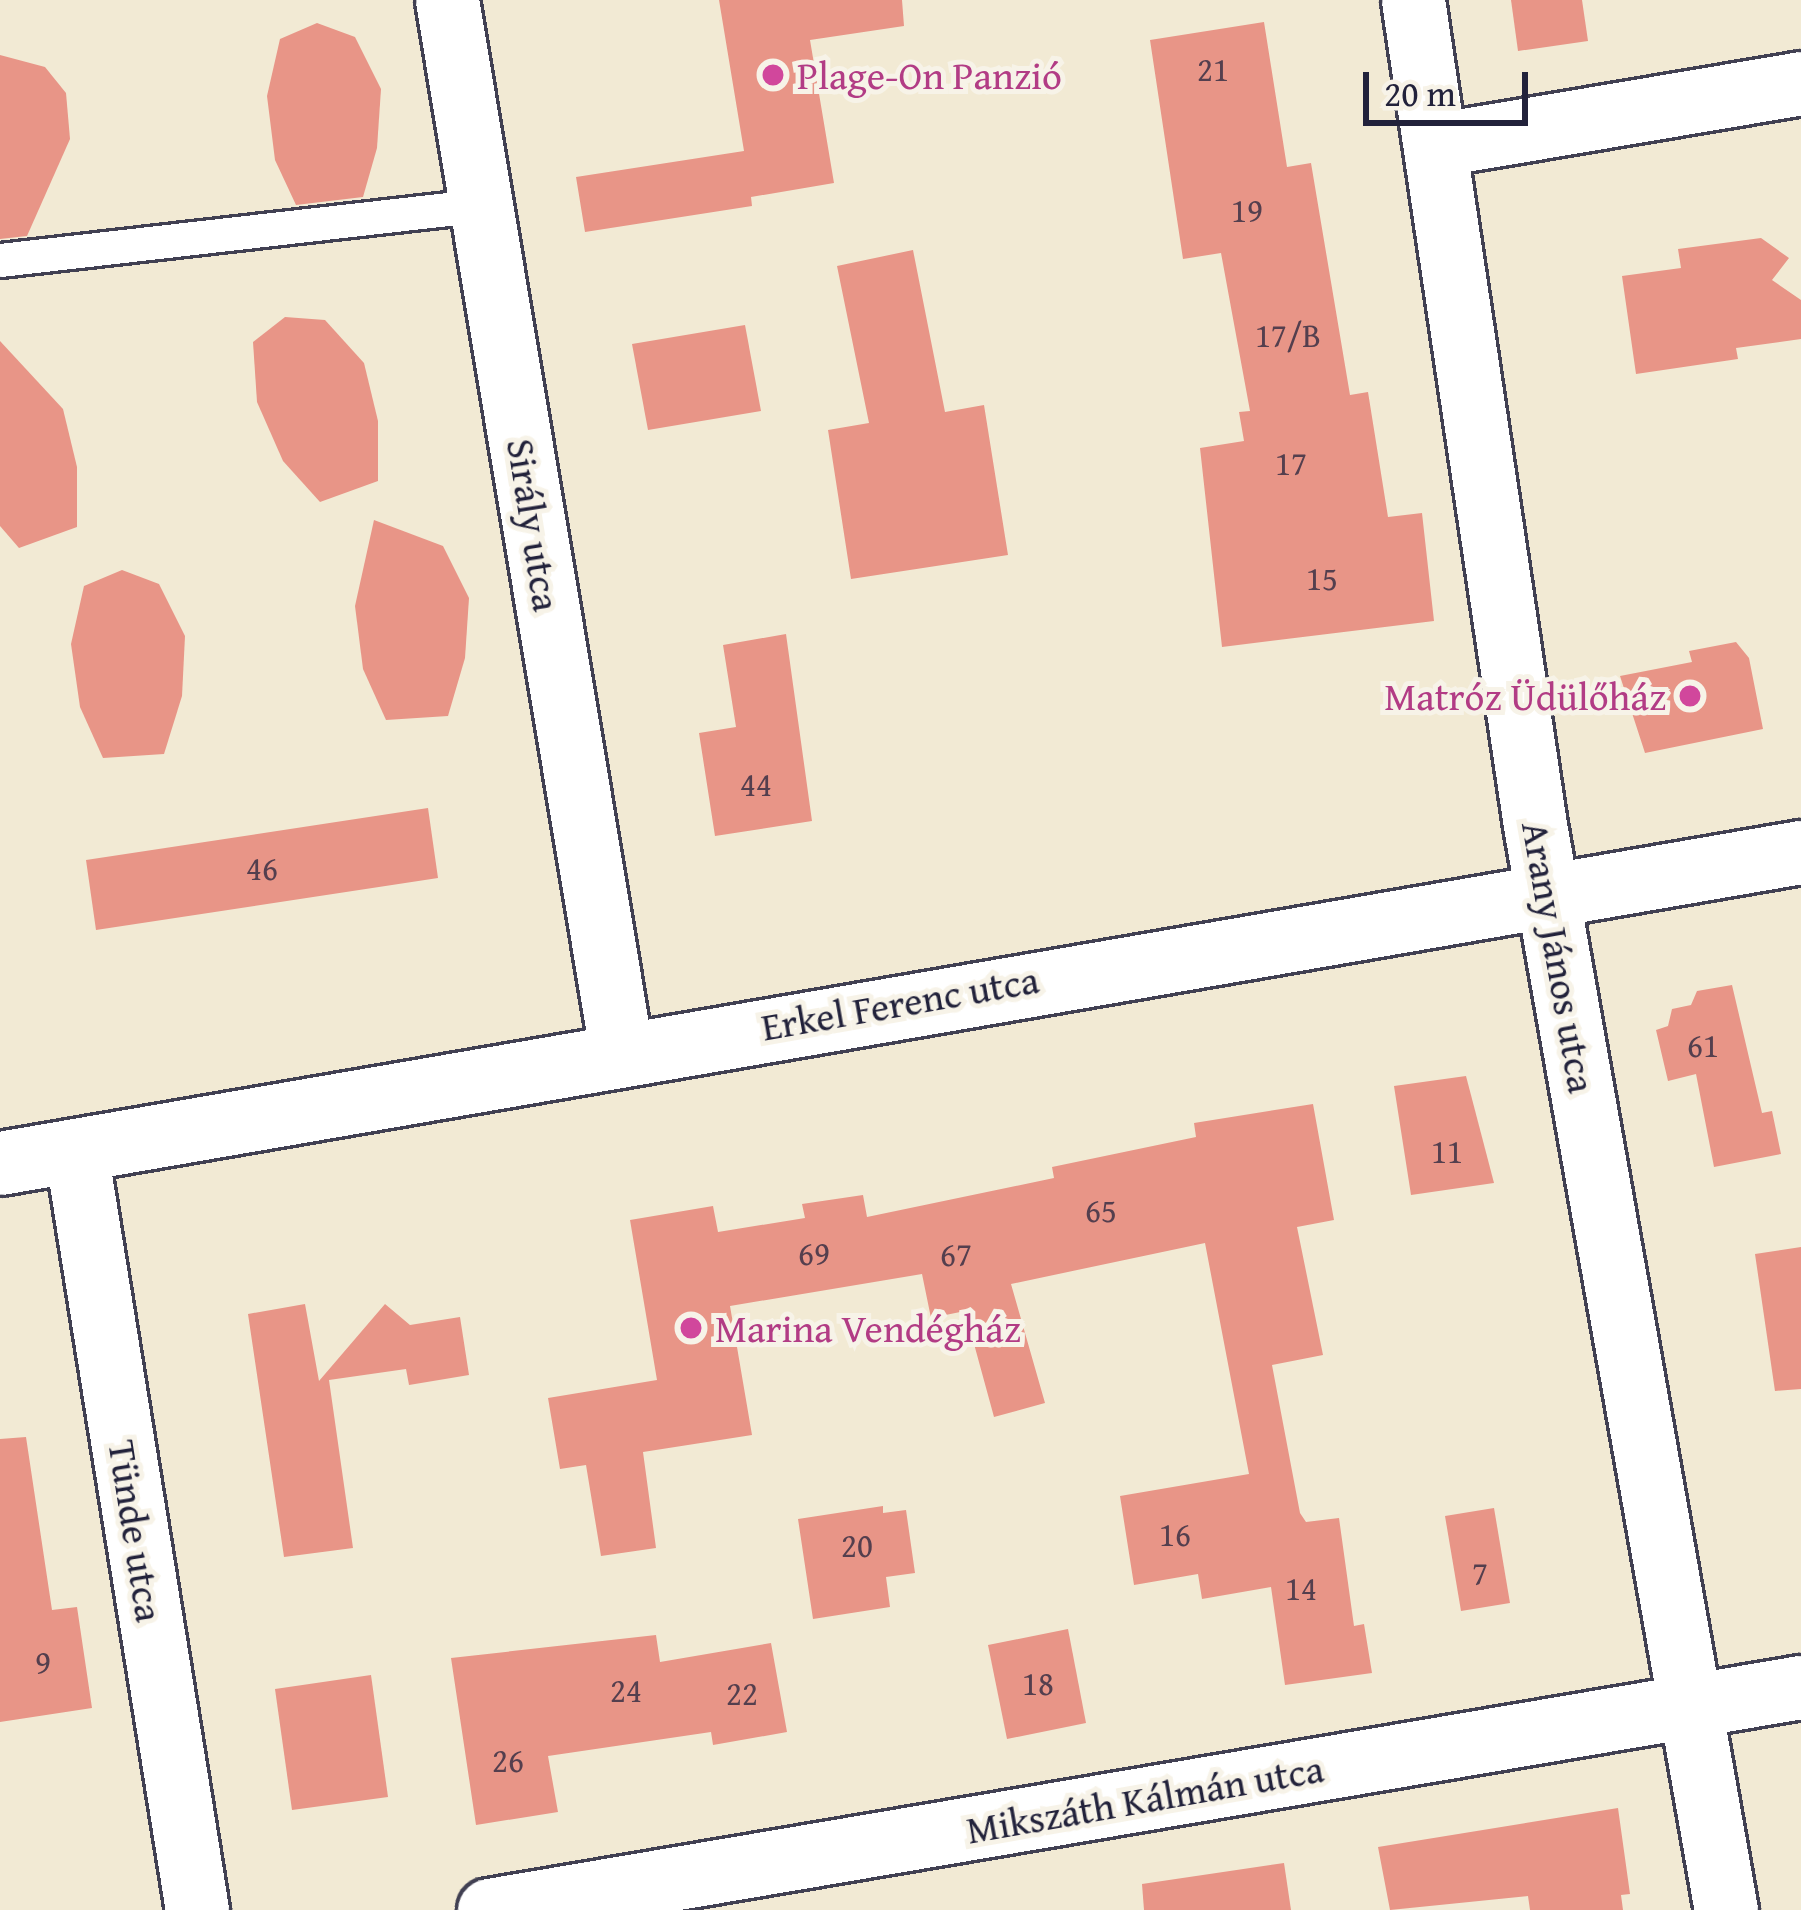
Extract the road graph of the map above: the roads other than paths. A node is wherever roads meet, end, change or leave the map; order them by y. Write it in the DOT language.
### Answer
graph roads {
  1 [pos="447,0"];
  2 [pos="1413,0"];
  3 [pos="1801,83"];
  4 [pos="1435,145"];
  5 [pos="481,206"];
  6 [pos="0,260"];
  7 [pos="1801,852"];
  8 [pos="1547,892"];
  9 [pos="621,1050"];
  10 [pos="76,1151"];
  11 [pos="0,1163"];
  12 [pos="1801,1687"];
  13 [pos="1695,1706"];
  14 [pos="197,1910"];
  15 [pos="489,1910"];
  16 [pos="1726,1910"];
  1 -- 5 [label="street, Sirály utca"];
  2 -- 4 [label="street, Arany János utca"];
  3 -- 4 [label="street"];
  4 -- 8 [label="street, Arany János utca"];
  5 -- 6 [label="lane"];
  5 -- 9 [label="street, Sirály utca"];
  7 -- 8 [label="street, Erkel Ferenc utca"];
  8 -- 9 [label="street, Erkel Ferenc utca"];
  8 -- 13 [label="street, Arany János utca"];
  9 -- 10 [label="street, Erkel Ferenc utca"];
  10 -- 11 [label="street, Erkel Ferenc utca"];
  10 -- 14 [label="street, Tünde utca"];
  12 -- 13 [label="street, Mikszáth Kálmán utca"];
  13 -- 15 [label="street, Mikszáth Kálmán utca"];
  13 -- 16 [label="street, Arany János utca"];
}
